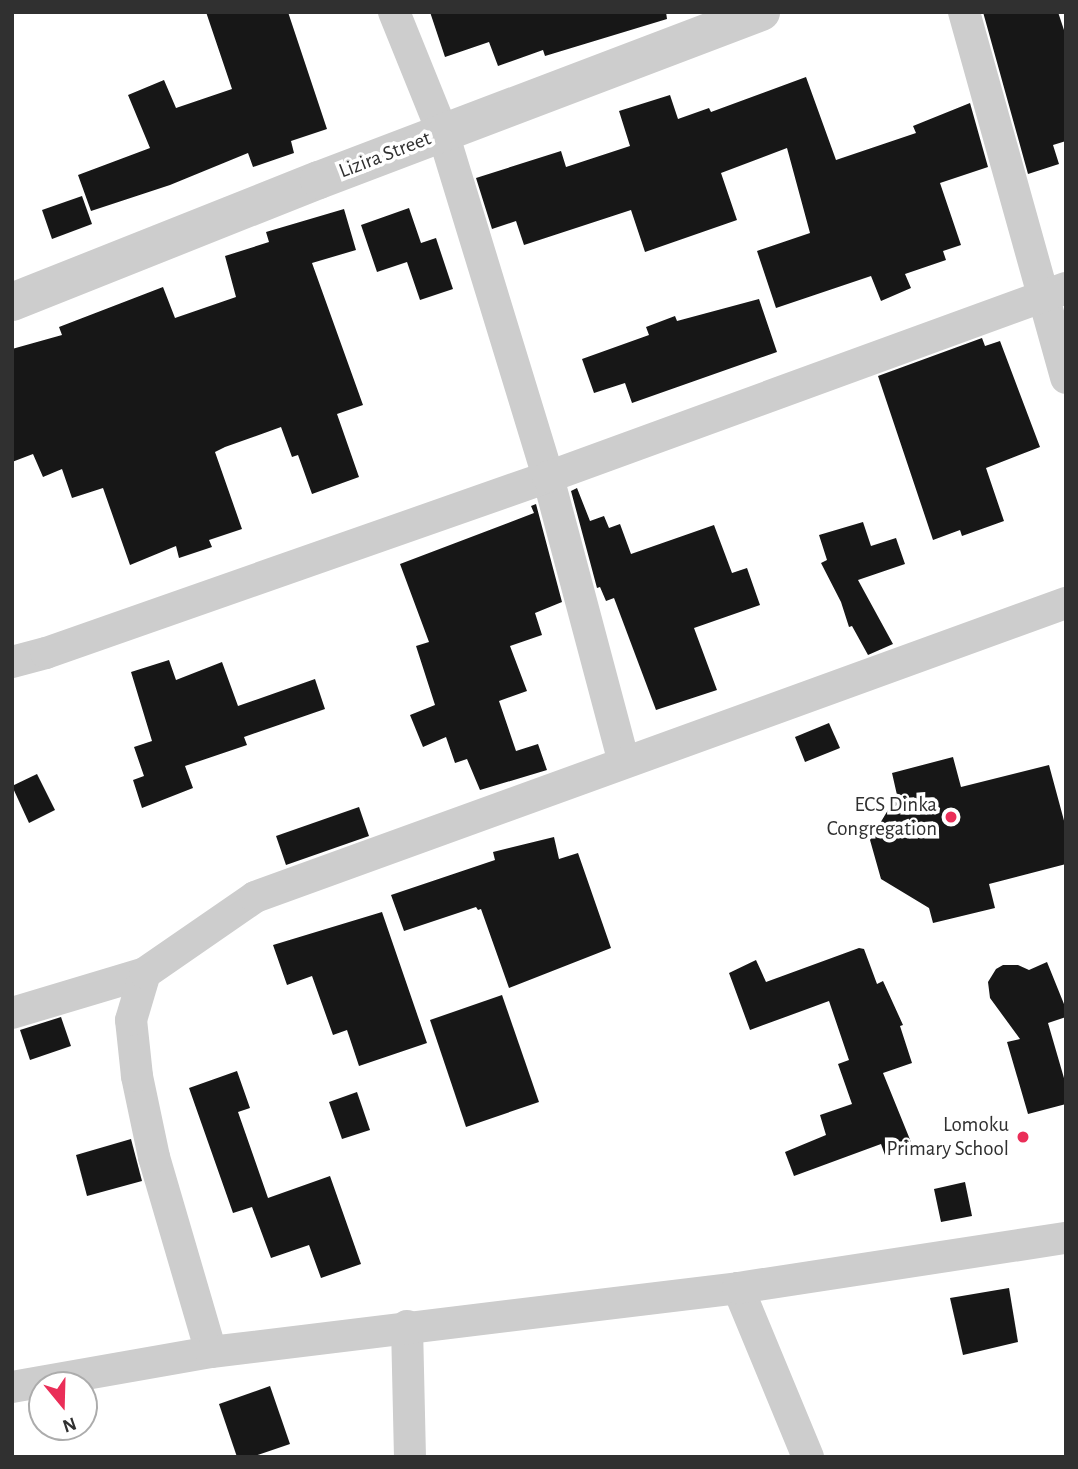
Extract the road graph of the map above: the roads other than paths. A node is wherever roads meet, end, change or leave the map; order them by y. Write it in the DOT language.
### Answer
graph roads {
  1 [pos="394,12"];
  2 [pos="761,12"];
  3 [pos="964,12"];
  4 [pos="443,133"];
  5 [pos="1054,292"];
  6 [pos="12,302"];
  7 [pos="1066,378"];
  8 [pos="548,477"];
  9 [pos="1066,603"];
  10 [pos="12,662"];
  11 [pos="624,762"];
  12 [pos="145,973"];
  13 [pos="12,1013"];
  14 [pos="1066,1238"];
  15 [pos="738,1289"];
  16 [pos="407,1326"];
  17 [pos="211,1352"];
  18 [pos="12,1387"];
  19 [pos="410,1457"];
  20 [pos="807,1457"];
  1 -- 4 [label="street"];
  2 -- 4 [label="street, Lizira Street"];
  3 -- 5 [label="street"];
  4 -- 6 [label="street, Lizira Street"];
  4 -- 8 [label="street"];
  5 -- 7 [label="street"];
  5 -- 8 [label="street"];
  8 -- 10 [label="street"];
  8 -- 11 [label="street"];
  9 -- 11 [label="street"];
  11 -- 12 [label="street"];
  12 -- 13 [label="street"];
  12 -- 17 [label="street"];
  14 -- 15 [label="street"];
  15 -- 16 [label="street"];
  15 -- 20 [label="street"];
  16 -- 17 [label="street"];
  16 -- 19 [label="street"];
  17 -- 18 [label="street"];
}
